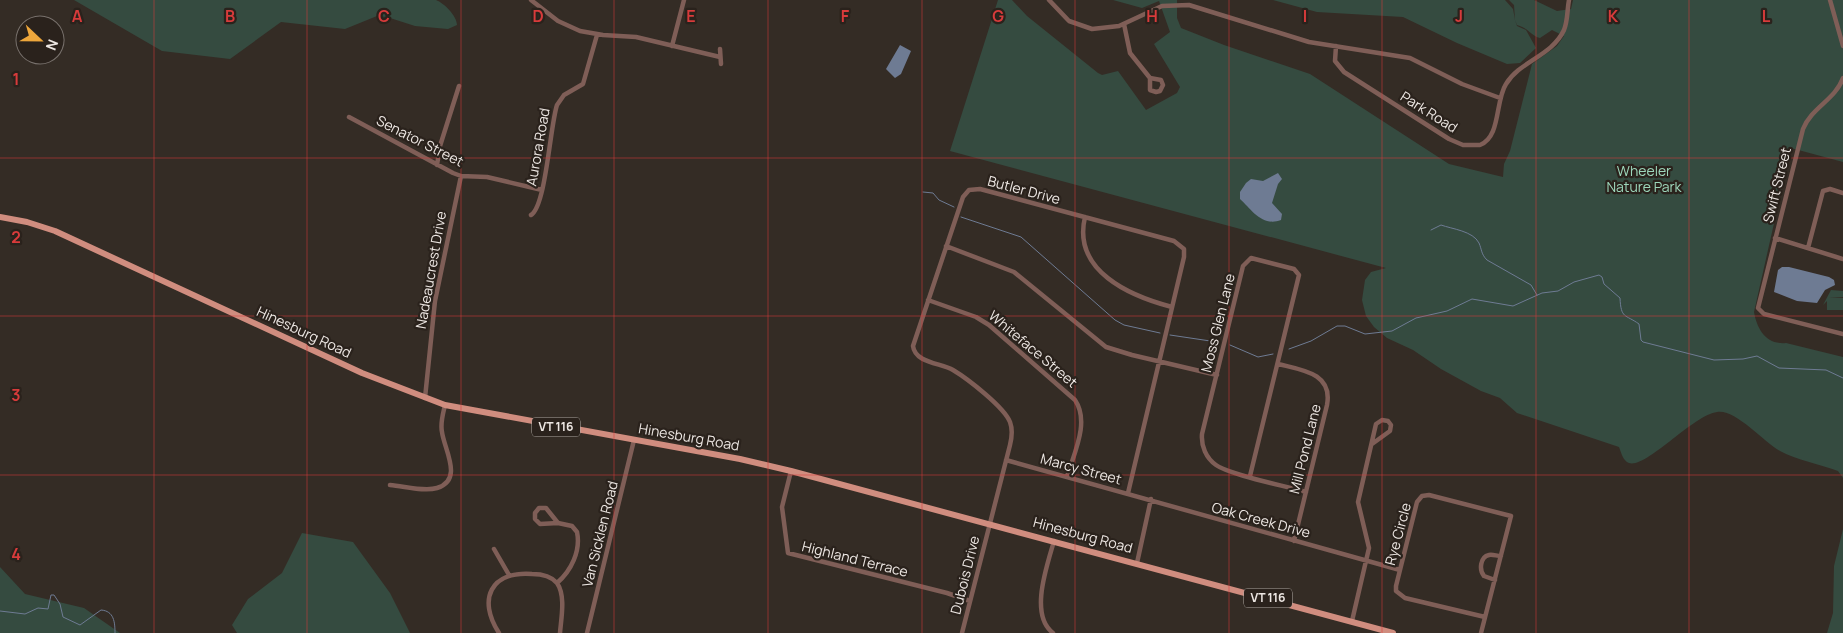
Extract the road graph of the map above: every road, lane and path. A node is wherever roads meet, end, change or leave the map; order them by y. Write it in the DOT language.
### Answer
graph roads {
  1 [pos="531,0"];
  2 [pos="684,0"];
  3 [pos="1049,0"];
  4 [pos="1569,0"];
  5 [pos="1830,0"];
  6 [pos="1180,2"];
  7 [pos="1124,24"];
  8 [pos="597,35"];
  9 [pos="672,46"];
  10 [pos="1336,46"];
  11 [pos="1843,46"];
  12 [pos="720,48"];
  13 [pos="720,57"];
  14 [pos="721,64"];
  15 [pos="1150,78"];
  16 [pos="1843,78"];
  17 [pos="459,86"];
  18 [pos="1500,98"];
  19 [pos="349,117"];
  20 [pos="437,165"];
  21 [pos="461,176"];
  22 [pos="542,190"];
  23 [pos="1843,192"];
  24 [pos="531,215"];
  25 [pos="0,217"];
  26 [pos="1085,217"];
  27 [pos="1775,238"];
  28 [pos="946,246"];
  29 [pos="1808,248"];
  30 [pos="1843,259"];
  31 [pos="928,300"];
  32 [pos="1172,307"];
  33 [pos="1843,334"];
  34 [pos="1160,362"];
  35 [pos="1278,364"];
  36 [pos="1217,375"];
  37 [pos="425,398"];
  38 [pos="445,405"];
  39 [pos="634,440"];
  40 [pos="1372,444"];
  41 [pos="1006,460"];
  42 [pos="791,470"];
  43 [pos="1067,476"];
  44 [pos="1250,476"];
  45 [pos="390,485"];
  46 [pos="1306,492"];
  47 [pos="1128,493"];
  48 [pos="1150,499"];
  49 [pos="558,523"];
  50 [pos="989,523"];
  51 [pos="1054,541"];
  52 [pos="1294,541"];
  53 [pos="494,549"];
  54 [pos="1501,556"];
  55 [pos="1366,561"];
  56 [pos="1137,563"];
  57 [pos="1400,570"];
  58 [pos="508,575"];
  59 [pos="1495,580"];
  60 [pos="557,583"];
  61 [pos="970,601"];
  62 [pos="1485,617"];
  63 [pos="1352,622"];
  64 [pos="499,633"];
  65 [pos="560,633"];
  66 [pos="587,633"];
  67 [pos="962,633"];
  68 [pos="1053,633"];
  69 [pos="1393,633"];
  70 [pos="1481,633"];
  1 -- 8 [label="street"];
  2 -- 9 [label="street"];
  3 -- 7 [label="street"];
  4 -- 18 [label="street, Park Road"];
  5 -- 11 [label="street"];
  6 -- 7 [label="street"];
  6 -- 10 [label="street"];
  7 -- 15 [label="street"];
  8 -- 9 [label="street"];
  8 -- 22 [label="street, Aurora Road"];
  9 -- 13 [label="street"];
  10 -- 18 [label="street"];
  10 -- 18 [label="street, Park Road"];
  12 -- 13 [label="street"];
  13 -- 14 [label="street"];
  16 -- 27 [label="street, Swift Street"];
  17 -- 20 [label="street"];
  19 -- 20 [label="street, Senator Street"];
  20 -- 21 [label="street, Senator Street"];
  21 -- 22 [label="street, Senator Street"];
  21 -- 37 [label="street, Nadeaucrest Drive"];
  22 -- 24 [label="street, Aurora Road"];
  23 -- 29 [label="street"];
  25 -- 37 [label="main road, Hinesburg Road / VT 116"];
  26 -- 28 [label="street, Butler Drive"];
  26 -- 32 [label="street"];
  26 -- 32 [label="street, Butler Drive"];
  27 -- 29 [label="street"];
  27 -- 33 [label="street, Swift Street"];
  28 -- 31 [label="street, Butler Drive"];
  28 -- 34 [label="street"];
  29 -- 30 [label="street"];
  31 -- 41 [label="street, Butler Drive"];
  31 -- 43 [label="street, Whiteface Street"];
  32 -- 34 [label="street, Butler Drive"];
  34 -- 36 [label="street"];
  34 -- 47 [label="street, Butler Drive"];
  35 -- 36 [label="street, Moss Glen Lane"];
  35 -- 44 [label="street, Moss Glen Lane"];
  35 -- 46 [label="street, Mill Pond Lane"];
  36 -- 44 [label="street, Moss Glen Lane"];
  37 -- 38 [label="main road, Hinesburg Road / VT 116"];
  38 -- 39 [label="main road, Hinesburg Road / VT 116"];
  38 -- 45 [label="street"];
  39 -- 42 [label="main road, Hinesburg Road / VT 116"];
  39 -- 66 [label="street, Van Sicklen Road"];
  40 -- 40 [label="street"];
  40 -- 55 [label="street"];
  41 -- 43 [label="street, Marcy Street"];
  41 -- 50 [label="street, Butler Drive"];
  42 -- 50 [label="main road, Hinesburg Road / VT 116"];
  42 -- 61 [label="street, Highland Terrace"];
  43 -- 47 [label="street, Marcy Street"];
  44 -- 46 [label="street, Moss Glen Lane"];
  46 -- 52 [label="street, Mill Pond Lane"];
  47 -- 48 [label="street, Marcy Street"];
  48 -- 52 [label="street, Oak Creek Drive"];
  48 -- 56 [label="street"];
  49 -- 49 [label="street"];
  49 -- 60 [label="street"];
  50 -- 51 [label="main road, Hinesburg Road / VT 116"];
  50 -- 61 [label="street, Dubois Drive"];
  51 -- 56 [label="main road, Hinesburg Road / VT 116"];
  51 -- 68 [label="street"];
  52 -- 55 [label="street, Oak Creek Drive"];
  53 -- 58 [label="street"];
  54 -- 57 [label="street, Rye Circle"];
  54 -- 59 [label="street, Rye Circle"];
  54 -- 59 [label="street"];
  55 -- 57 [label="street, Oak Creek Drive"];
  55 -- 63 [label="street"];
  56 -- 63 [label="main road, Hinesburg Road / VT 116"];
  57 -- 62 [label="street, Rye Circle"];
  58 -- 60 [label="street"];
  58 -- 64 [label="street"];
  59 -- 62 [label="street, Rye Circle"];
  60 -- 65 [label="street"];
  61 -- 67 [label="street, Dubois Drive"];
  62 -- 70 [label="street, Rye Circle"];
  63 -- 69 [label="main road, Hinesburg Road / VT 116"];
}
